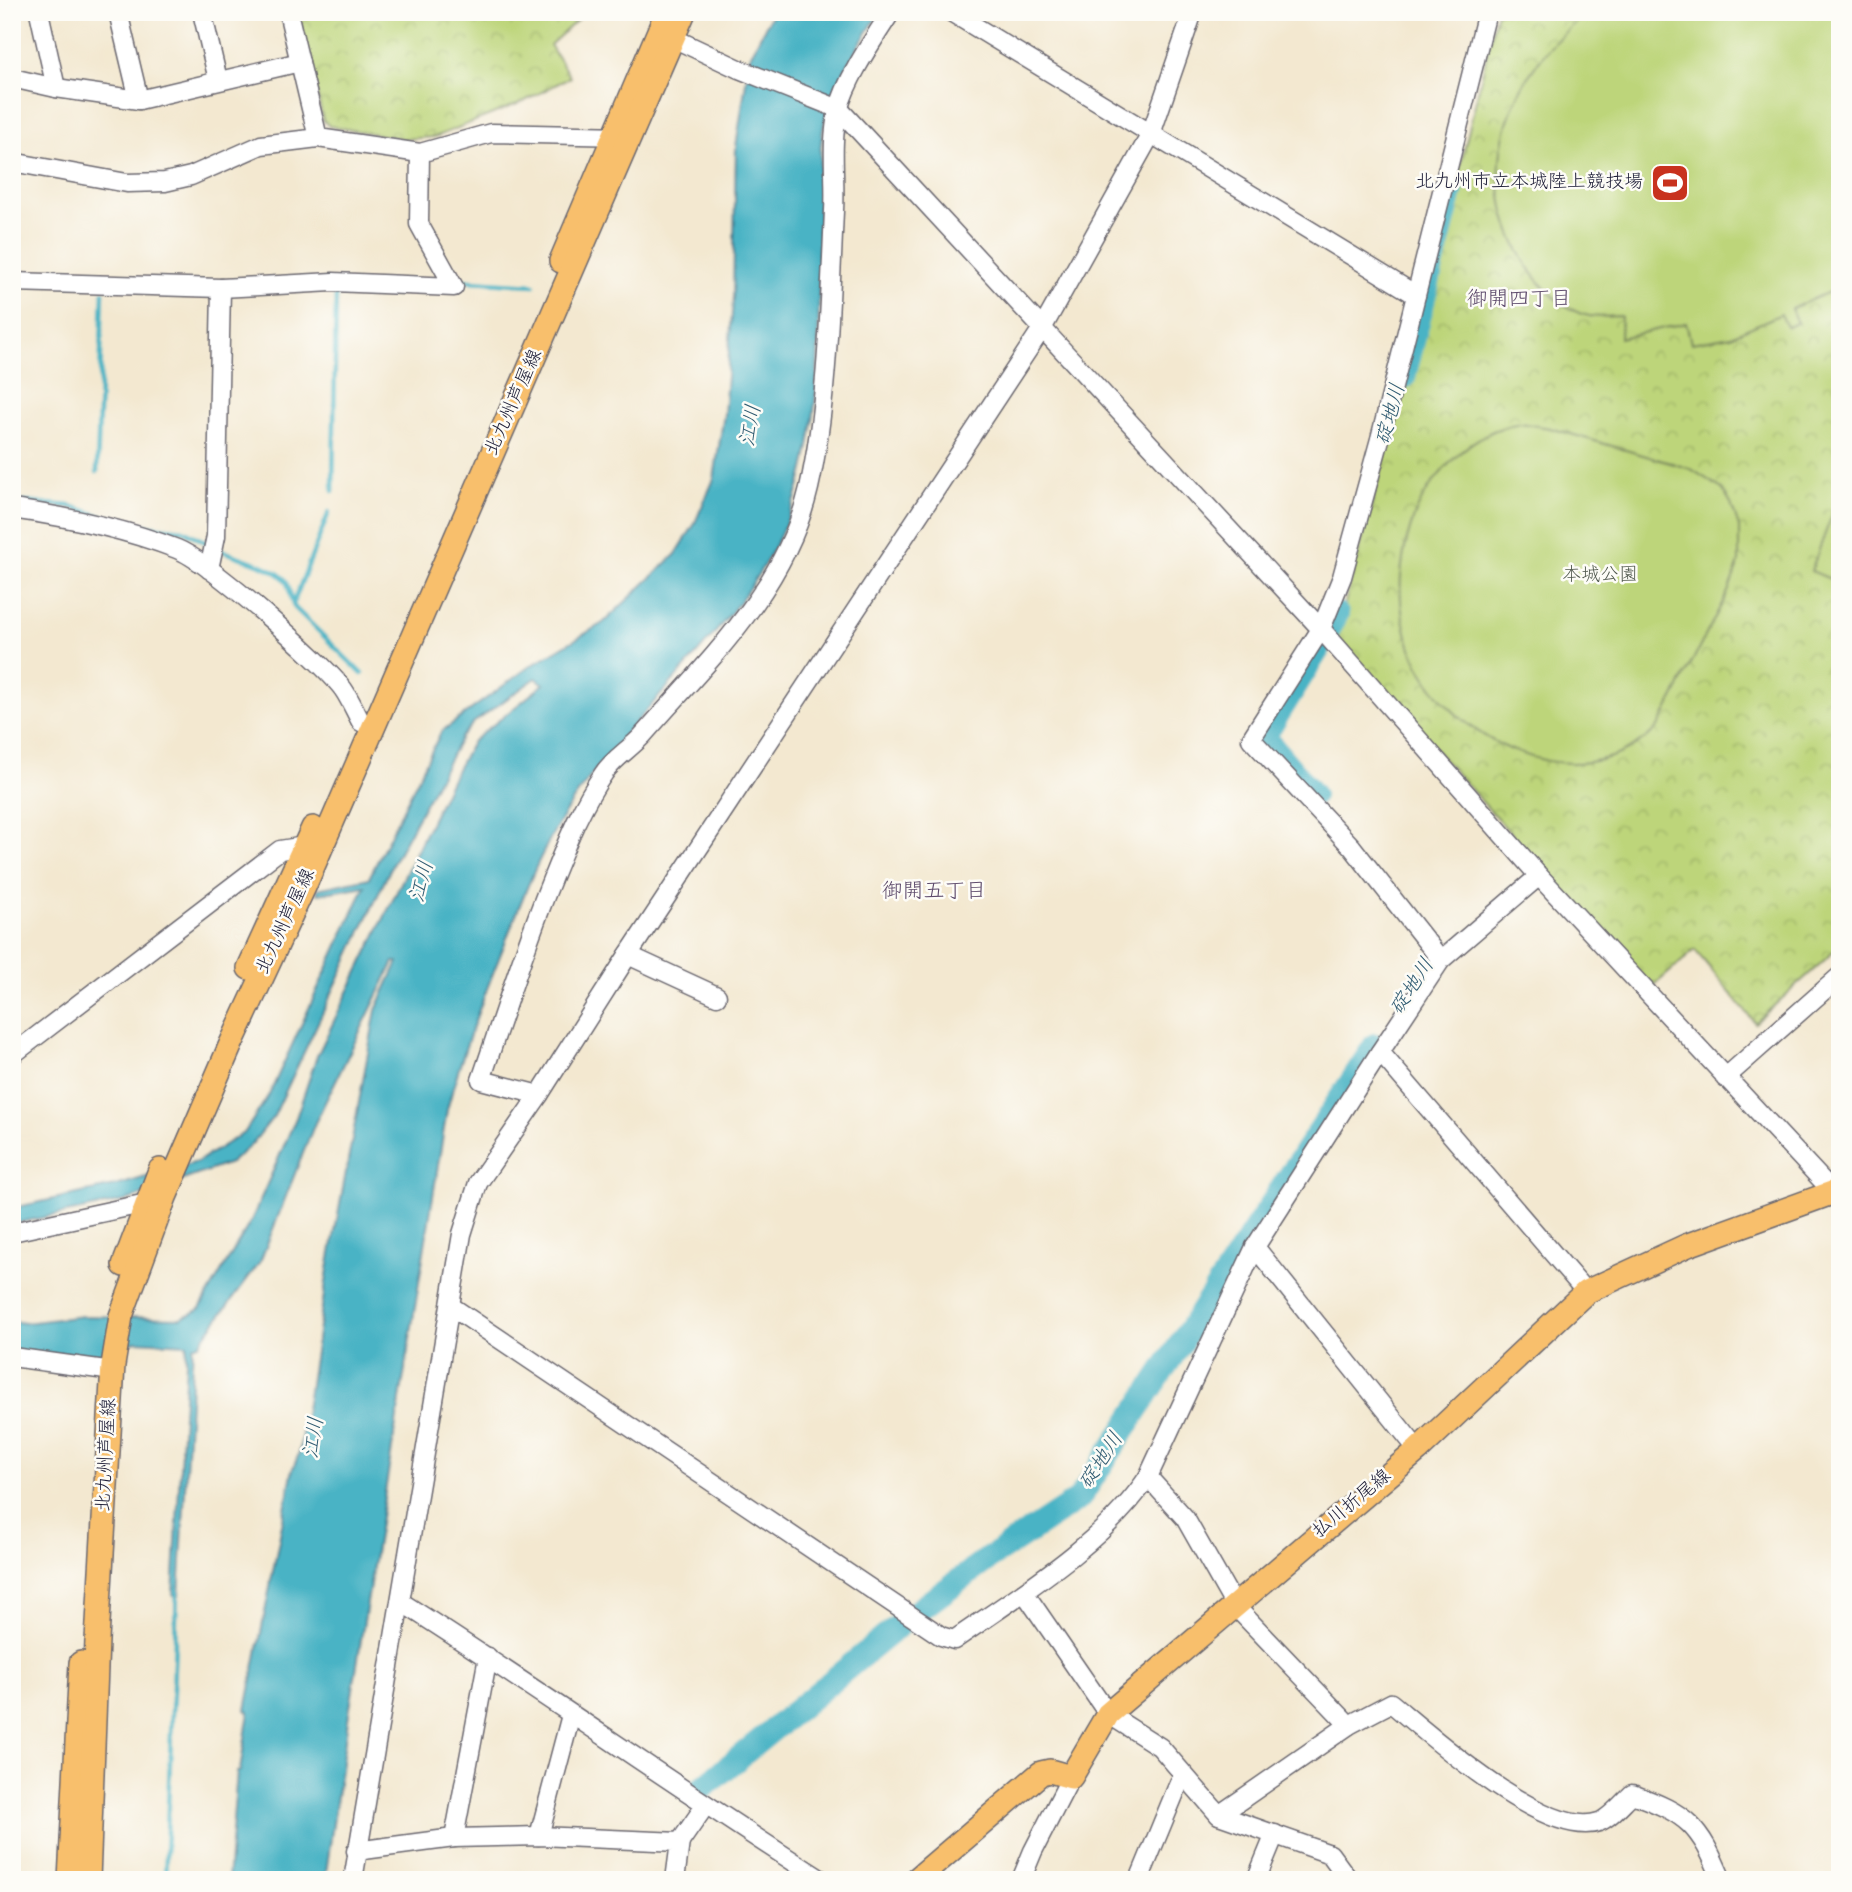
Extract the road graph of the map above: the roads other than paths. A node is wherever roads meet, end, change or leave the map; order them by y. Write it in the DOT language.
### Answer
graph roads {
  1 [pos="39,12"];
  2 [pos="118,12"];
  3 [pos="202,12"];
  4 [pos="288,12"];
  5 [pos="667,12"];
  6 [pos="684,12"];
  7 [pos="891,12"];
  8 [pos="951,12"];
  9 [pos="1193,12"];
  10 [pos="1487,12"];
  11 [pos="673,38"];
  12 [pos="300,62"];
  13 [pos="12,78"];
  14 [pos="218,80"];
  15 [pos="56,88"];
  16 [pos="139,100"];
  17 [pos="839,109"];
  18 [pos="1151,134"];
  19 [pos="624,135"];
  20 [pos="318,138"];
  21 [pos="421,153"];
  22 [pos="12,162"];
  23 [pos="12,282"];
  24 [pos="221,288"];
  25 [pos="1416,295"];
  26 [pos="1043,327"];
  27 [pos="12,509"];
  28 [pos="209,569"];
  29 [pos="1321,629"];
  30 [pos="361,722"];
  31 [pos="312,848"];
  32 [pos="1539,876"];
  33 [pos="628,955"];
  34 [pos="1441,960"];
  35 [pos="1840,976"];
  36 [pos="717,996"];
  37 [pos="1380,1052"];
  38 [pos="12,1055"];
  39 [pos="1725,1078"];
  40 [pos="539,1095"];
  41 [pos="1836,1191"];
  42 [pos="155,1201"];
  43 [pos="12,1232"];
  44 [pos="1255,1247"];
  45 [pos="1586,1293"];
  46 [pos="452,1307"];
  47 [pos="12,1357"];
  48 [pos="106,1367"];
  49 [pos="1418,1450"];
  50 [pos="1148,1477"];
  51 [pos="1024,1592"];
  52 [pos="401,1602"];
  53 [pos="1235,1606"];
  54 [pos="488,1657"];
  55 [pos="1108,1714"];
  56 [pos="571,1715"];
  57 [pos="1349,1726"];
  58 [pos="1071,1777"];
  59 [pos="1186,1777"];
  60 [pos="705,1806"];
  61 [pos="1219,1815"];
  62 [pos="1275,1834"];
  63 [pos="539,1836"];
  64 [pos="454,1838"];
  65 [pos="680,1842"];
  66 [pos="356,1851"];
  67 [pos="929,1876"];
  68 [pos="70,1880"];
  69 [pos="88,1880"];
  70 [pos="353,1880"];
  71 [pos="675,1880"];
  72 [pos="822,1880"];
  73 [pos="1021,1880"];
  74 [pos="1139,1880"];
  75 [pos="1256,1880"];
  76 [pos="1349,1880"];
  77 [pos="1722,1880"];
  1 -- 15 [label="street"];
  2 -- 16 [label="street"];
  3 -- 14 [label="street"];
  4 -- 12 [label="street"];
  5 -- 19 [label="main road, 北九州芦屋線"];
  6 -- 11 [label="main road, 北九州芦屋線"];
  7 -- 17 [label="street"];
  8 -- 18 [label="street"];
  9 -- 18 [label="street"];
  10 -- 25 [label="street"];
  11 -- 17 [label="street"];
  11 -- 19 [label="main road, 北九州芦屋線"];
  12 -- 14 [label="street"];
  12 -- 20 [label="street"];
  13 -- 15 [label="street"];
  14 -- 16 [label="street"];
  15 -- 16 [label="street"];
  17 -- 26 [label="street"];
  17 -- 40 [label="street"];
  18 -- 25 [label="street"];
  18 -- 26 [label="street"];
  19 -- 21 [label="street"];
  19 -- 30 [label="main road, 北九州芦屋線"];
  19 -- 31 [label="main road, 北九州芦屋線"];
  20 -- 21 [label="street"];
  20 -- 22 [label="street"];
  21 -- 24 [label="street"];
  23 -- 24 [label="street"];
  24 -- 28 [label="street"];
  25 -- 29 [label="street"];
  26 -- 29 [label="street"];
  26 -- 33 [label="street"];
  27 -- 28 [label="street"];
  28 -- 30 [label="street"];
  29 -- 32 [label="street"];
  29 -- 34 [label="street"];
  30 -- 31 [label="main road, 北九州芦屋線"];
  31 -- 38 [label="street"];
  31 -- 42 [label="main road, 北九州芦屋線"];
  32 -- 34 [label="street"];
  32 -- 39 [label="street"];
  33 -- 36 [label="street"];
  33 -- 40 [label="street"];
  34 -- 37 [label="street"];
  35 -- 39 [label="street"];
  37 -- 44 [label="street"];
  37 -- 45 [label="street"];
  39 -- 41 [label="street"];
  40 -- 46 [label="street"];
  41 -- 45 [label="main road, 払川折尾線"];
  42 -- 43 [label="street"];
  42 -- 48 [label="main road, 北九州芦屋線"];
  44 -- 49 [label="street"];
  44 -- 50 [label="street"];
  45 -- 49 [label="main road, 払川折尾線"];
  46 -- 51 [label="street"];
  46 -- 52 [label="street"];
  47 -- 48 [label="street"];
  48 -- 68 [label="main road, 北九州芦屋線"];
  48 -- 69 [label="main road, 北九州芦屋線"];
  49 -- 53 [label="main road, 払川折尾線"];
  50 -- 51 [label="street"];
  50 -- 53 [label="street"];
  51 -- 55 [label="street"];
  52 -- 54 [label="street"];
  52 -- 66 [label="street"];
  53 -- 55 [label="main road, 払川折尾線"];
  53 -- 57 [label="street"];
  54 -- 56 [label="street"];
  54 -- 64 [label="street"];
  55 -- 58 [label="main road, 払川折尾線"];
  55 -- 59 [label="street"];
  56 -- 60 [label="street"];
  56 -- 63 [label="street"];
  57 -- 61 [label="street"];
  57 -- 77 [label="street"];
  58 -- 67 [label="main road"];
  58 -- 73 [label="street"];
  59 -- 61 [label="street"];
  59 -- 74 [label="street"];
  60 -- 65 [label="street"];
  60 -- 72 [label="street"];
  61 -- 62 [label="street"];
  62 -- 75 [label="street"];
  62 -- 76 [label="street"];
  63 -- 64 [label="street"];
  63 -- 65 [label="street"];
  64 -- 66 [label="street"];
  65 -- 71 [label="street"];
  66 -- 70 [label="street"];
}
